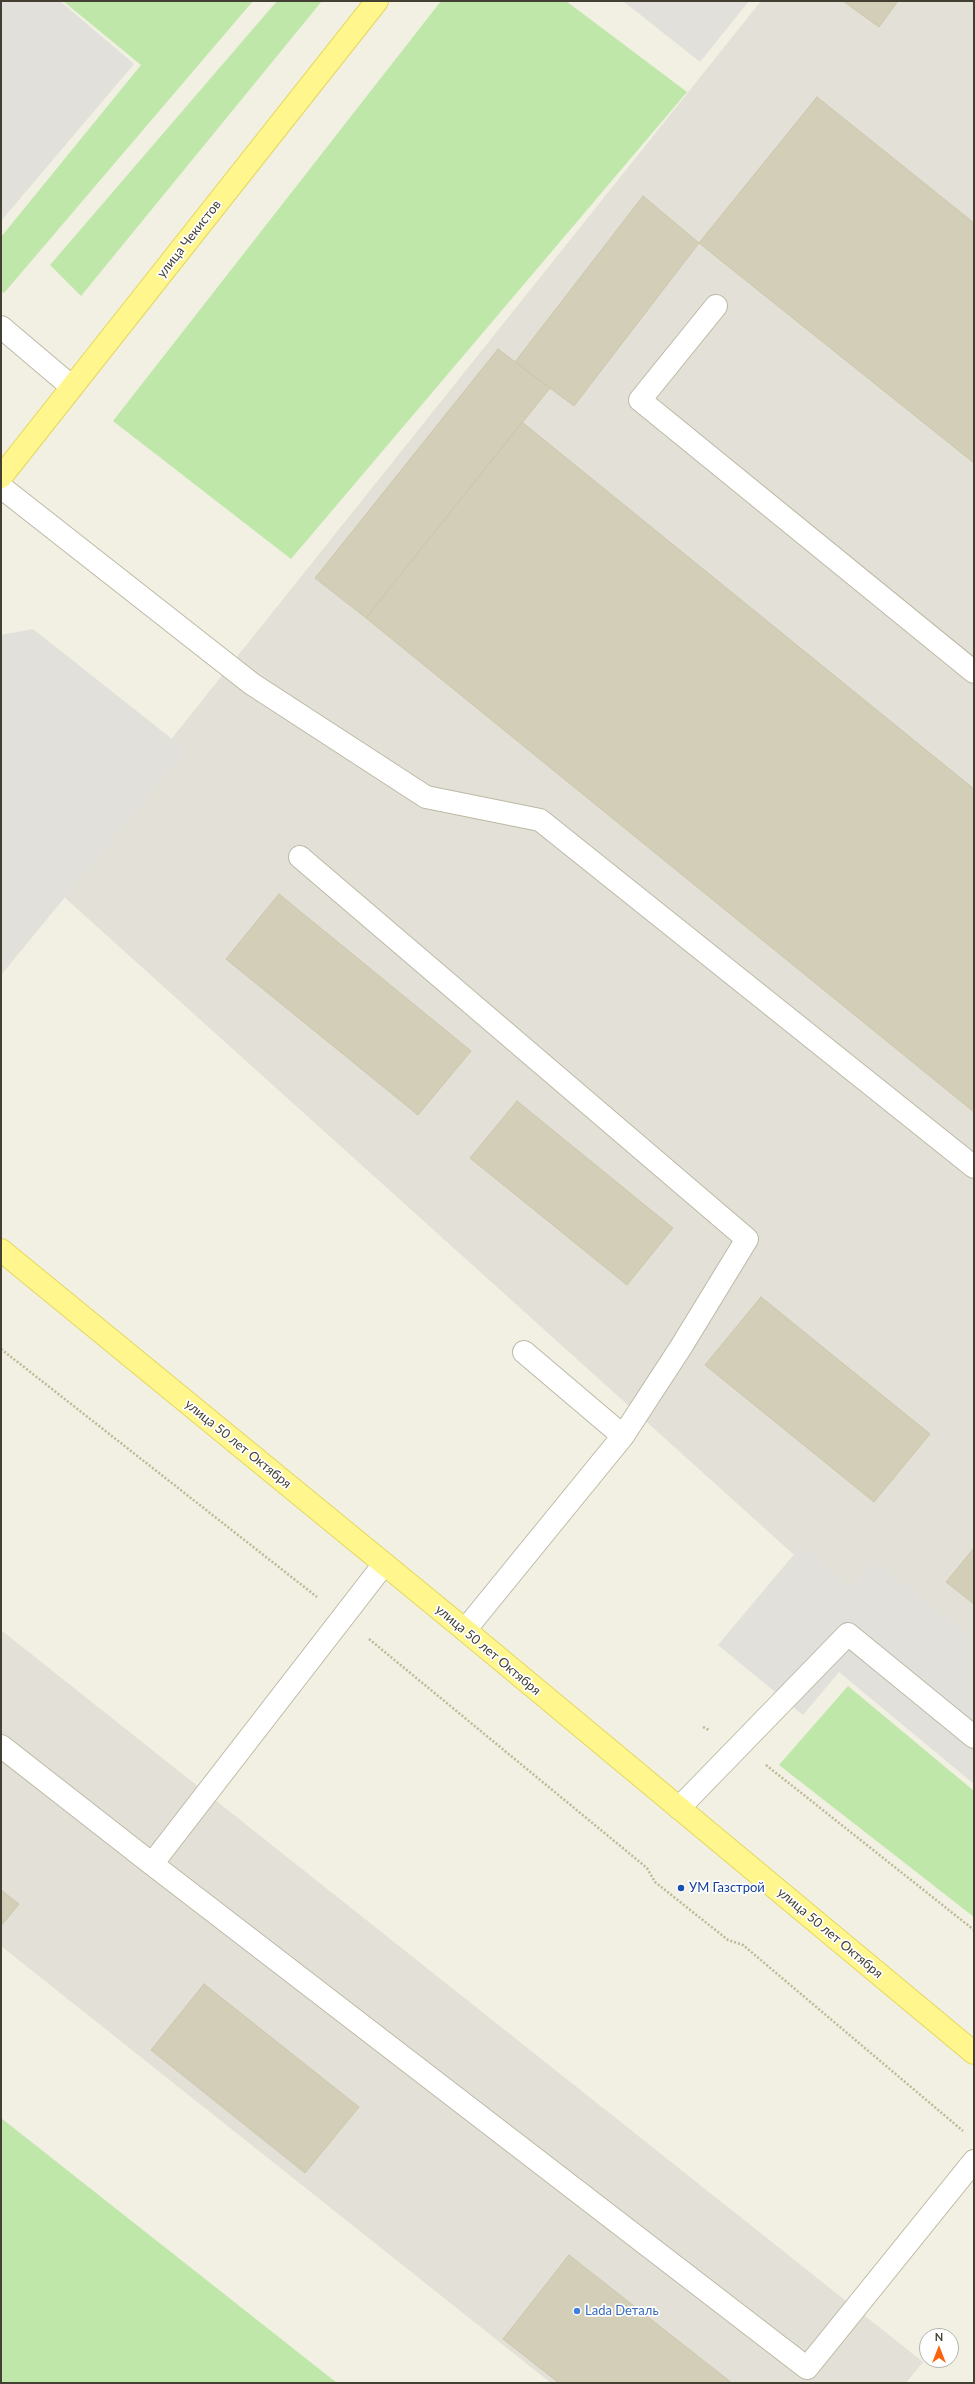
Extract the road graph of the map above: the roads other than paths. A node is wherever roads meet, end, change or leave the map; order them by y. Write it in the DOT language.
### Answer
graph roads {
  1 [pos="377,1"];
  2 [pos="716,306"];
  3 [pos="1,327"];
  4 [pos="72,387"];
  5 [pos="1,477"];
  6 [pos="1,487"];
  7 [pos="974,672"];
  8 [pos="300,857"];
  9 [pos="974,1167"];
  10 [pos="1,1250"];
  11 [pos="524,1352"];
  12 [pos="623,1436"];
  13 [pos="384,1564"];
  14 [pos="465,1630"];
  15 [pos="974,1737"];
  16 [pos="1,1746"];
  17 [pos="679,1808"];
  18 [pos="152,1864"];
  19 [pos="974,2053"];
  20 [pos="974,2161"];
  1 -- 4 [label="main road, улица Чекистов"];
  2 -- 7 [label="lane"];
  3 -- 4 [label="lane"];
  4 -- 5 [label="main road, улица Чекистов"];
  6 -- 9 [label="lane"];
  8 -- 12 [label="lane"];
  10 -- 13 [label="main road, улица 50 лет Октября"];
  11 -- 12 [label="lane"];
  12 -- 14 [label="lane"];
  13 -- 14 [label="main road, улица 50 лет Октября"];
  13 -- 18 [label="lane"];
  14 -- 17 [label="main road, улица 50 лет Октября"];
  15 -- 17 [label="lane"];
  16 -- 18 [label="lane"];
  17 -- 19 [label="main road, улица 50 лет Октября"];
  18 -- 20 [label="lane"];
}
